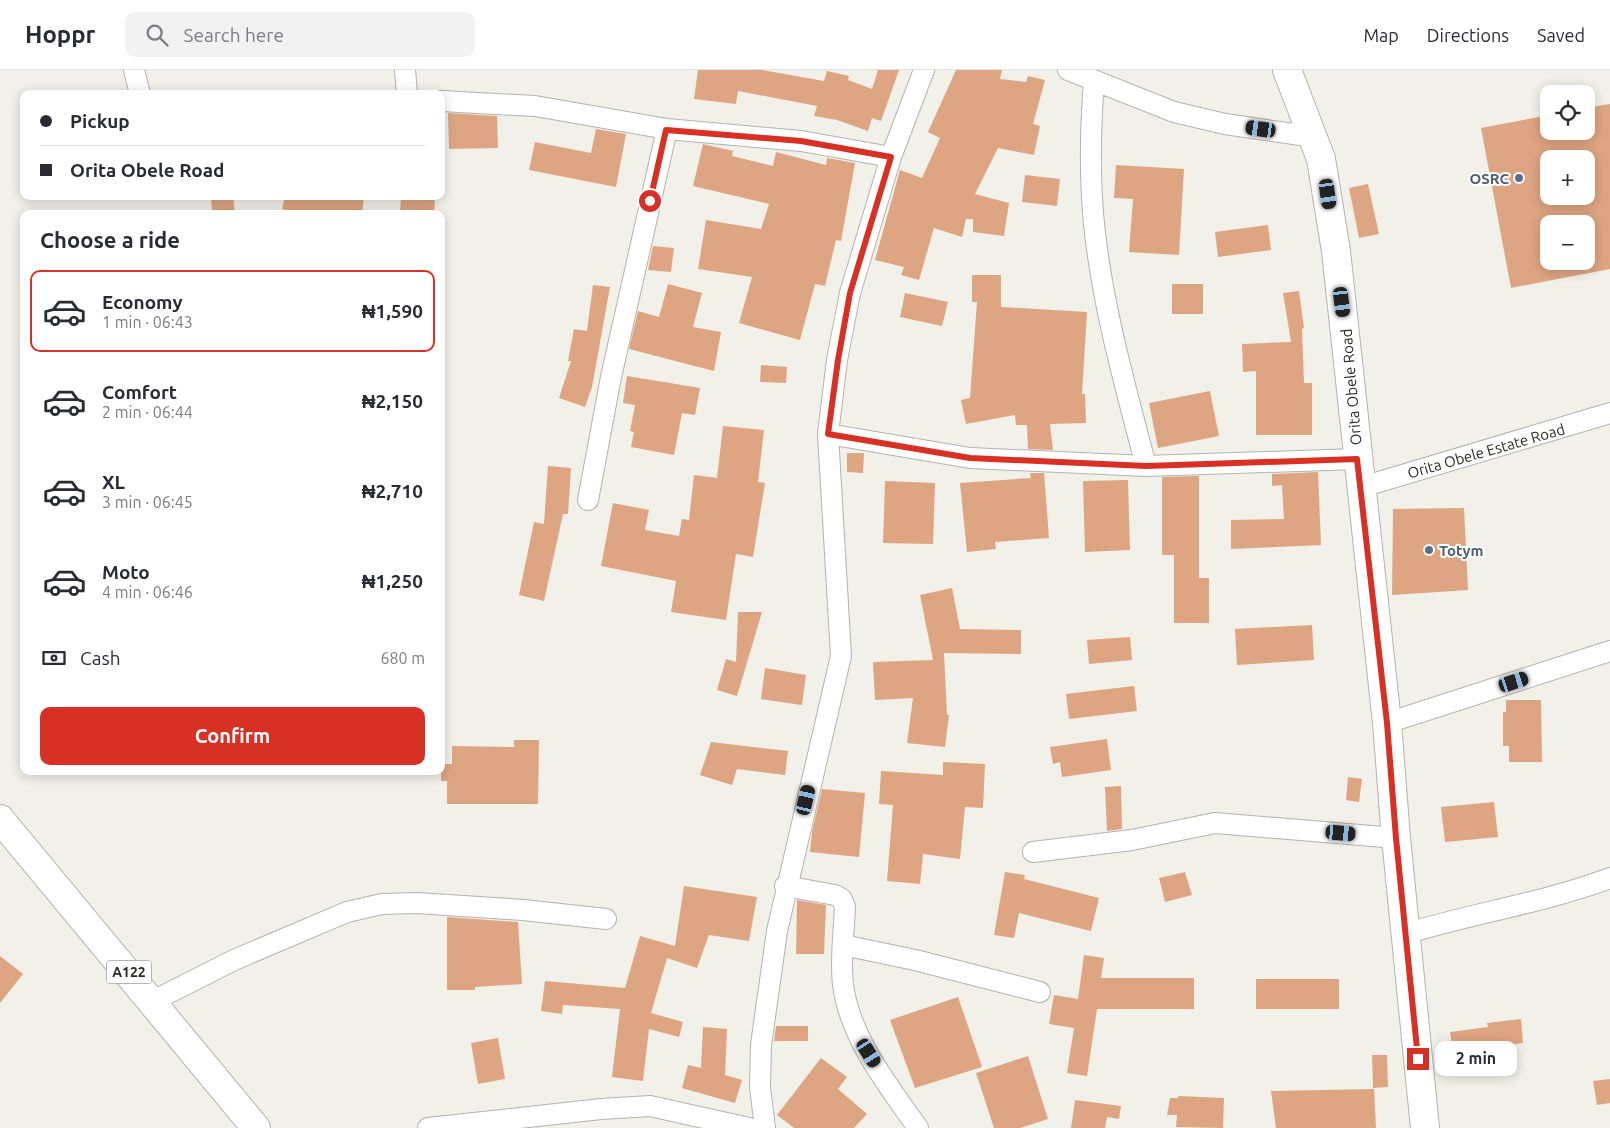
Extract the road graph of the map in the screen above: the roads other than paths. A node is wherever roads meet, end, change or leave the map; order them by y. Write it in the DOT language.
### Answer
graph roads {
  1 [pos="134,70"];
  2 [pos="405,70"];
  3 [pos="924,70"];
  4 [pos="1068,70"];
  5 [pos="1287,70"];
  6 [pos="1094,81"];
  7 [pos="139,90"];
  8 [pos="407,90"];
  9 [pos="445,101"];
  10 [pos="666,130"];
  11 [pos="1314,137"];
  12 [pos="891,157"];
  13 [pos="1610,413"];
  14 [pos="828,434"];
  15 [pos="1357,459"];
  16 [pos="1146,466"];
  17 [pos="1362,488"];
  18 [pos="588,500"];
  19 [pos="1610,651"];
  20 [pos="1387,723"];
  21 [pos="0,819"];
  22 [pos="1396,838"];
  23 [pos="1033,852"];
  24 [pos="1610,878"];
  25 [pos="785,886"];
  26 [pos="606,919"];
  27 [pos="1405,934"];
  28 [pos="843,945"];
  29 [pos="1040,992"];
  30 [pos="153,1001"];
  31 [pos="256,1128"];
  32 [pos="428,1128"];
  33 [pos="749,1128"];
  34 [pos="765,1128"];
  35 [pos="918,1128"];
  36 [pos="1425,1128"];
  1 -- 7 [label="street"];
  2 -- 8 [label="street"];
  3 -- 12 [label="street"];
  4 -- 6 [label="street"];
  5 -- 11 [label="main road, Orita Obele Road"];
  6 -- 11 [label="street"];
  6 -- 16 [label="street"];
  9 -- 10 [label="street"];
  10 -- 12 [label="street"];
  10 -- 18 [label="street"];
  11 -- 15 [label="main road, Orita Obele Road"];
  12 -- 14 [label="street"];
  13 -- 17 [label="street, Orita Obele Estate Road"];
  14 -- 16 [label="street"];
  14 -- 25 [label="street"];
  15 -- 16 [label="street"];
  15 -- 17 [label="main road, Orita Obele Road"];
  17 -- 20 [label="main road, Orita Obele Road"];
  19 -- 20 [label="street"];
  20 -- 22 [label="main road, Orita Obele Road"];
  21 -- 30 [label="main road, A122"];
  22 -- 23 [label="street"];
  22 -- 27 [label="main road, Orita Obele Road"];
  24 -- 27 [label="street"];
  25 -- 28 [label="street"];
  25 -- 34 [label="street"];
  26 -- 30 [label="street"];
  27 -- 36 [label="main road, Orita Obele Road"];
  28 -- 29 [label="street"];
  28 -- 35 [label="street"];
  30 -- 31 [label="main road, A122"];
  32 -- 33 [label="street"];
}
